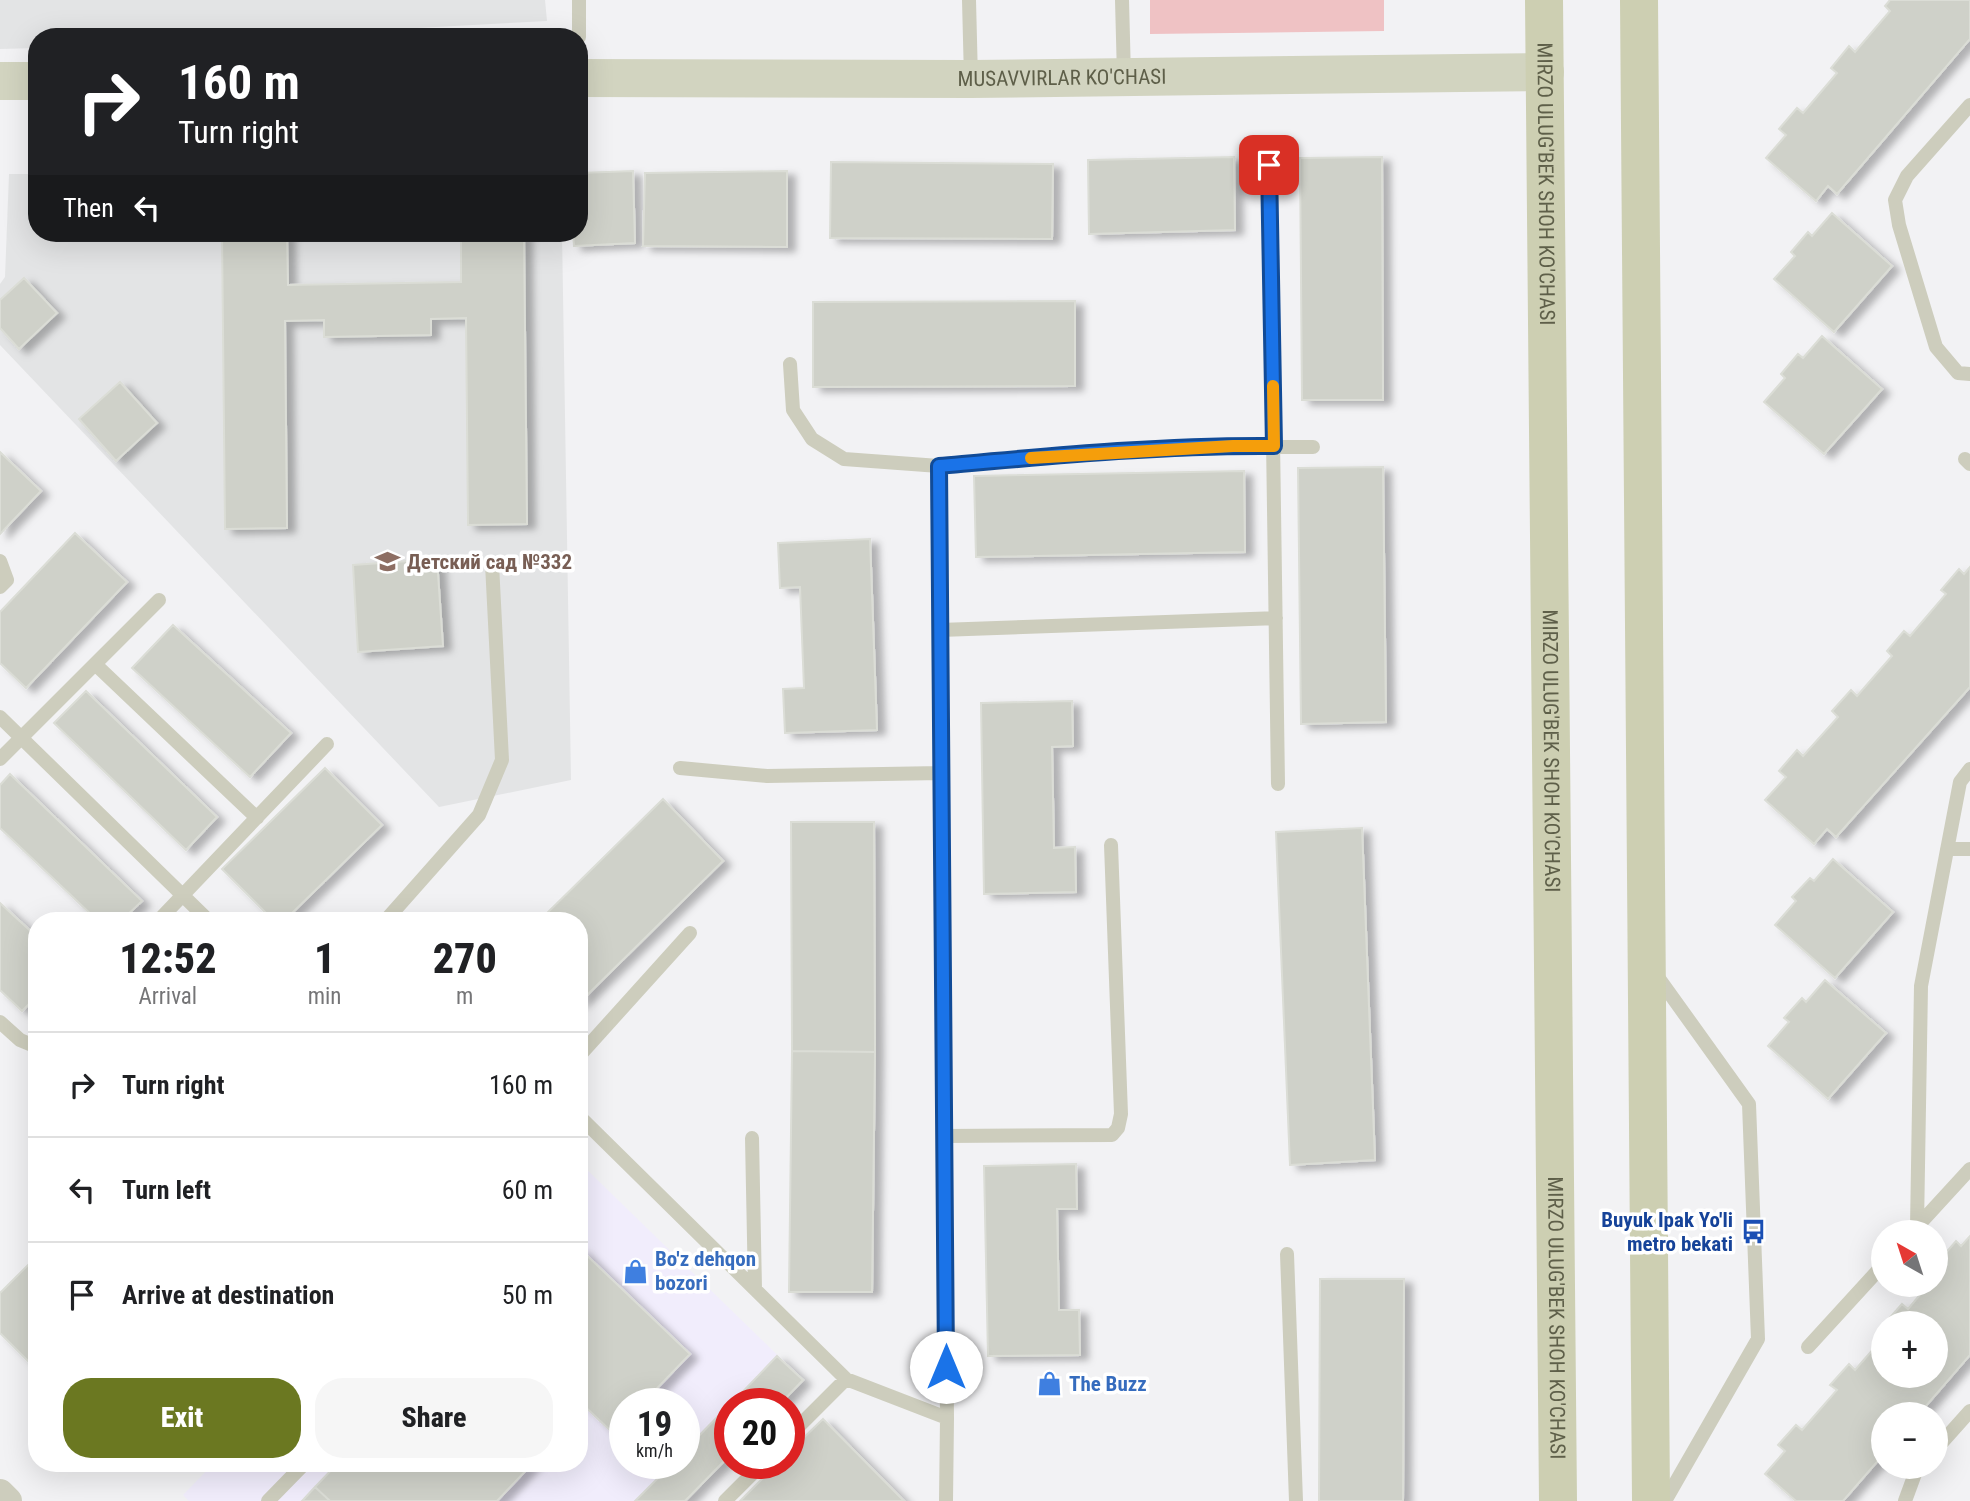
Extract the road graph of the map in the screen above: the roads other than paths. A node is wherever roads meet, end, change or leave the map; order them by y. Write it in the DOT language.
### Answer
graph roads {
  1 [pos="579,0"];
  2 [pos="970,0"];
  3 [pos="1122,0"];
  4 [pos="1544,0"];
  5 [pos="1639,0"];
  6 [pos="579,28"];
  7 [pos="1545,72"];
  8 [pos="1124,77"];
  9 [pos="588,78"];
  10 [pos="971,79"];
  11 [pos="0,81"];
  12 [pos="28,81"];
  13 [pos="1970,105"];
  14 [pos="1269,165"];
  15 [pos="790,364"];
  16 [pos="1970,374"];
  17 [pos="1274,446"];
  18 [pos="1313,447"];
  19 [pos="939,466"];
  20 [pos="0,561"];
  21 [pos="492,564"];
  22 [pos="0,587"];
  23 [pos="159,600"];
  24 [pos="1276,618"];
  25 [pos="940,630"];
  26 [pos="95,664"];
  27 [pos="0,717"];
  28 [pos="21,738"];
  29 [pos="327,744"];
  30 [pos="0,759"];
  31 [pos="680,768"];
  32 [pos="1970,769"];
  33 [pos="941,774"];
  34 [pos="1278,784"];
  35 [pos="257,818"];
  36 [pos="1111,845"];
  37 [pos="1947,849"];
  38 [pos="1970,849"];
  39 [pos="183,895"];
  40 [pos="167,912"];
  41 [pos="200,912"];
  42 [pos="393,912"];
  43 [pos="690,933"];
  44 [pos="1646,961"];
  45 [pos="0,1021"];
  46 [pos="28,1043"];
  47 [pos="588,1046"];
  48 [pos="588,1125"];
  49 [pos="945,1136"];
  50 [pos="752,1138"];
  51 [pos="1970,1169"];
  52 [pos="1915,1220"];
  53 [pos="1923,1220"];
  54 [pos="1287,1254"];
  55 [pos="1871,1278"];
  56 [pos="755,1289"];
  57 [pos="1808,1347"];
  58 [pos="846,1379"];
  59 [pos="1970,1410"];
  60 [pos="947,1418"];
  61 [pos="805,1420"];
  62 [pos="1948,1435"];
  63 [pos="296,1472"];
  64 [pos="747,1479"];
  65 [pos="1913,1479"];
  66 [pos="0,1493"];
  67 [pos="943,1499"];
  68 [pos="8,1501"];
  69 [pos="268,1501"];
  70 [pos="725,1501"];
  71 [pos="1296,1501"];
  72 [pos="1558,1501"];
  73 [pos="1651,1501"];
  74 [pos="1665,1501"];
  75 [pos="1905,1501"];
  1 -- 6 [label="lane"];
  2 -- 10 [label="lane"];
  3 -- 8 [label="lane"];
  4 -- 7 [label="main road, MIRZO ULUG'BEK SHOH KO'CHASI"];
  5 -- 44 [label="main road"];
  7 -- 8 [label="street, MUSAVVIRLAR KO'CHASI"];
  7 -- 72 [label="main road, MIRZO ULUG'BEK SHOH KO'CHASI"];
  8 -- 10 [label="street, MUSAVVIRLAR KO'CHASI"];
  9 -- 10 [label="street, MUSAVVIRLAR KO'CHASI"];
  11 -- 12 [label="street"];
  13 -- 16 [label="lane"];
  14 -- 17 [label="lane"];
  15 -- 19 [label="lane"];
  17 -- 18 [label="lane"];
  17 -- 19 [label="lane"];
  17 -- 24 [label="lane"];
  19 -- 25 [label="lane"];
  20 -- 22 [label="lane"];
  21 -- 42 [label="lane"];
  23 -- 26 [label="lane"];
  24 -- 25 [label="lane"];
  24 -- 34 [label="lane"];
  25 -- 33 [label="lane"];
  26 -- 28 [label="lane"];
  26 -- 35 [label="lane"];
  27 -- 28 [label="lane"];
  28 -- 30 [label="lane"];
  28 -- 39 [label="lane"];
  29 -- 35 [label="lane"];
  31 -- 33 [label="lane"];
  32 -- 37 [label="lane"];
  33 -- 49 [label="lane"];
  35 -- 39 [label="lane"];
  36 -- 49 [label="lane"];
  37 -- 38 [label="lane"];
  37 -- 52 [label="lane"];
  39 -- 40 [label="lane"];
  39 -- 41 [label="lane"];
  43 -- 47 [label="lane"];
  44 -- 73 [label="main road"];
  44 -- 74 [label="lane"];
  45 -- 46 [label="lane"];
  48 -- 56 [label="lane"];
  49 -- 60 [label="lane"];
  50 -- 56 [label="lane"];
  51 -- 53 [label="lane"];
  54 -- 71 [label="lane"];
  55 -- 57 [label="lane"];
  56 -- 58 [label="lane"];
  58 -- 60 [label="lane"];
  58 -- 61 [label="lane"];
  59 -- 62 [label="lane"];
  60 -- 67 [label="lane"];
  63 -- 69 [label="lane"];
  64 -- 70 [label="lane"];
  65 -- 75 [label="lane"];
  66 -- 68 [label="street"];
}
